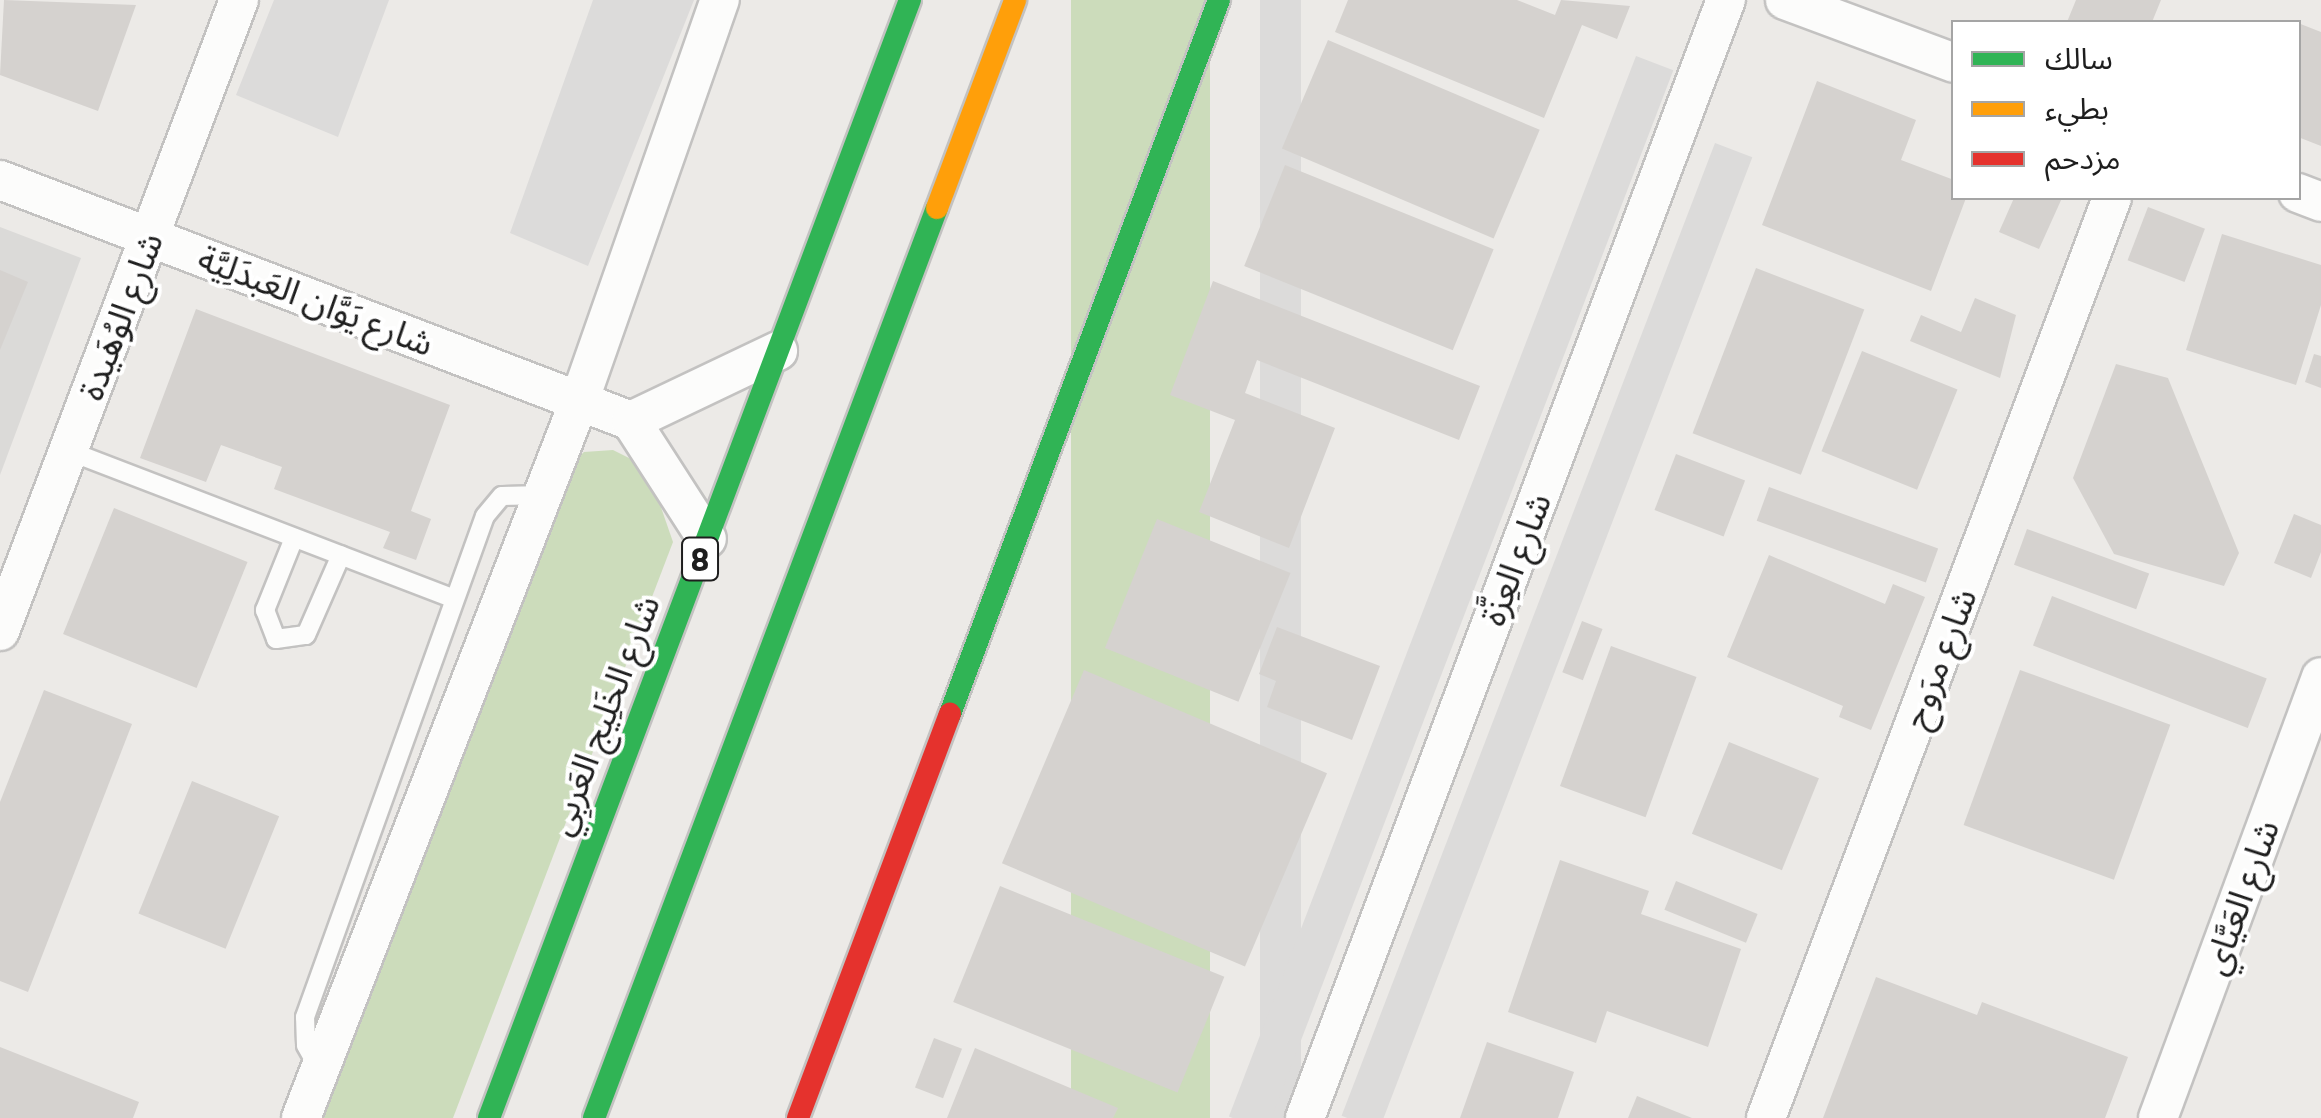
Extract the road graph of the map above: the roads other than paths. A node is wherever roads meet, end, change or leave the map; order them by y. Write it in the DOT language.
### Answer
graph roads {
  1 [pos="239,0"];
  2 [pos="720,0"];
  3 [pos="910,0"];
  4 [pos="1015,0"];
  5 [pos="1219,0"];
  6 [pos="1726,0"];
  7 [pos="1785,0"];
  8 [pos="1951,62"];
  9 [pos="0,180"];
  10 [pos="2111,200"];
  11 [pos="150,237"];
  12 [pos="778,351"];
  13 [pos="580,399"];
  14 [pos="631,421"];
  15 [pos="68,451"];
  16 [pos="543,495"];
  17 [pos="294,538"];
  18 [pos="707,539"];
  19 [pos="341,555"];
  20 [pos="454,599"];
  21 [pos="0,631"];
  22 [pos="2321,676"];
  23 [pos="320,1070"];
  24 [pos="301,1118"];
  25 [pos="489,1118"];
  26 [pos="594,1118"];
  27 [pos="798,1118"];
  28 [pos="1304,1118"];
  29 [pos="1766,1118"];
  30 [pos="2158,1118"];
  1 -- 11 [label="street, شارع الوُهَيدة"];
  2 -- 13 [label="street"];
  3 -- 12 [label="main road, شارع الخَلِيج العَربِي / 8"];
  4 -- 26 [label="main road"];
  5 -- 27 [label="main road"];
  6 -- 28 [label="street, شارع العِزَّة"];
  7 -- 8 [label="street"];
  9 -- 11 [label="street, شارع يَوَّان العَبدَلِيَّة"];
  10 -- 29 [label="street, شارع مرَوح"];
  11 -- 13 [label="street, شارع يَوَّان العَبدَلِيَّة"];
  11 -- 15 [label="street, شارع الوُهَيدة"];
  12 -- 14 [label="street"];
  12 -- 18 [label="main road, شارع الخَلِيج العَربِي / 8"];
  13 -- 14 [label="street, شارع يَوَّان العَبدَلِيَّة"];
  13 -- 16 [label="street"];
  14 -- 18 [label="street"];
  15 -- 17 [label="lane"];
  15 -- 21 [label="street, شارع الوُهَيدة"];
  16 -- 20 [label="lane"];
  16 -- 23 [label="street"];
  17 -- 19 [label="lane"];
  17 -- 19 [label="lane"];
  18 -- 25 [label="main road, شارع الخَلِيج العَربِي / 8"];
  19 -- 20 [label="lane"];
  20 -- 23 [label="lane"];
  22 -- 30 [label="street, شارع العَيَّاي"];
  23 -- 24 [label="street"];
}
